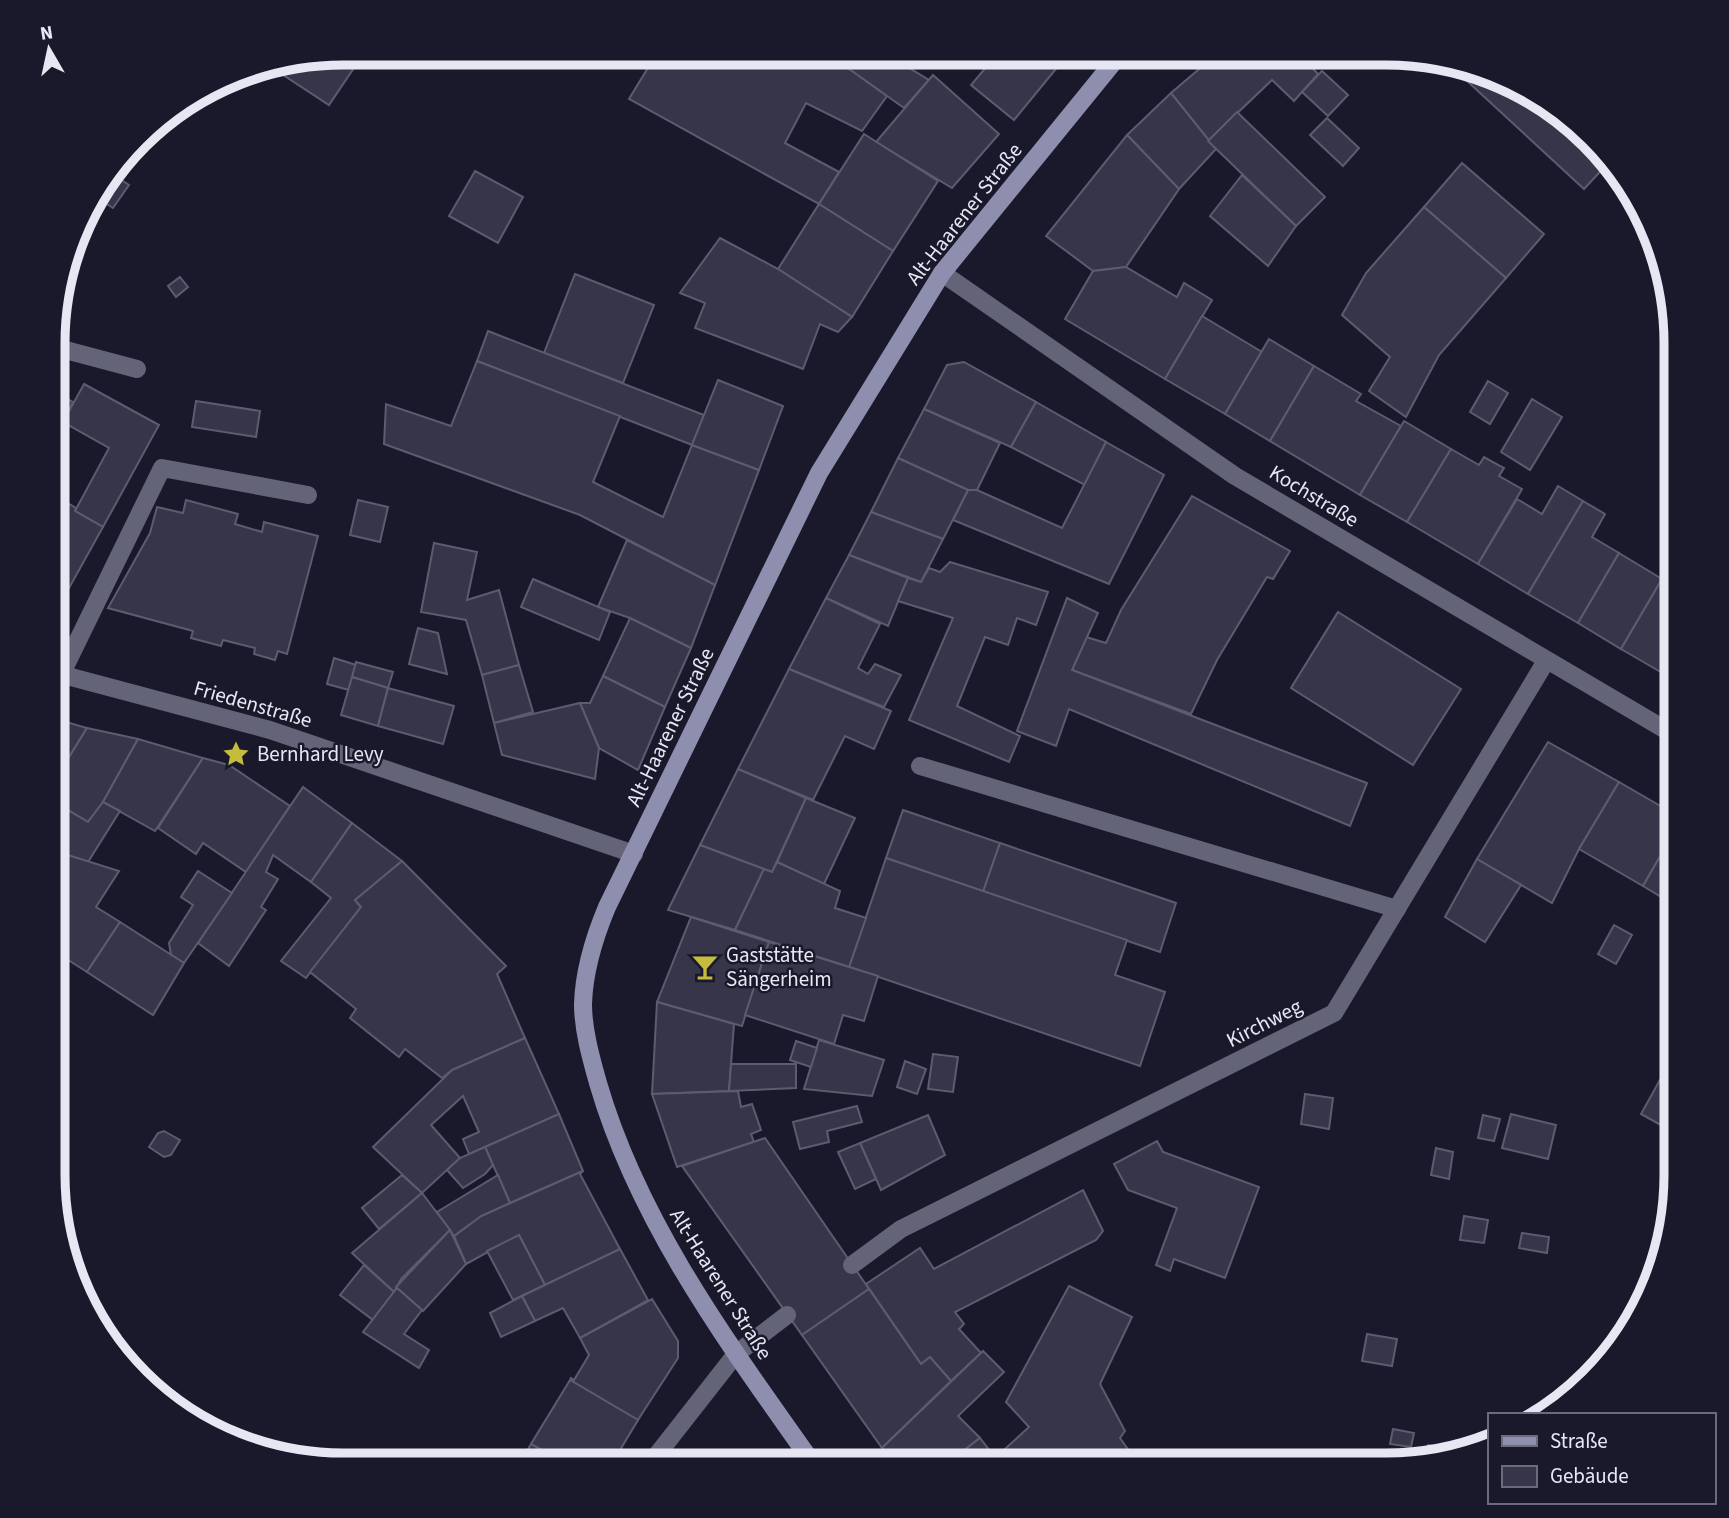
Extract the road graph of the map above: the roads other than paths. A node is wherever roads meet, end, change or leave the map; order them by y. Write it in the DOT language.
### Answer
graph roads {
  1 [pos="1111,65"];
  2 [pos="942,273"];
  3 [pos="65,350"];
  4 [pos="137,369"];
  5 [pos="307,495"];
  6 [pos="1546,661"];
  7 [pos="65,662"];
  8 [pos="65,676"];
  9 [pos="1664,729"];
  10 [pos="920,766"];
  11 [pos="634,854"];
  12 [pos="1397,909"];
  13 [pos="852,1265"];
  14 [pos="787,1314"];
  15 [pos="736,1354"];
  16 [pos="658,1453"];
  17 [pos="806,1453"];
  1 -- 2 [label="main road, Alt-Haarener Straße"];
  2 -- 6 [label="street, Kochstraße"];
  2 -- 11 [label="main road, Alt-Haarener Straße"];
  3 -- 4 [label="street"];
  5 -- 7 [label="street"];
  6 -- 9 [label="street, Kochstraße"];
  6 -- 12 [label="street, Kirchweg"];
  8 -- 11 [label="street, Friedenstraße"];
  10 -- 12 [label="street"];
  11 -- 15 [label="main road, Alt-Haarener Straße"];
  12 -- 13 [label="street, Kirchweg"];
  14 -- 15 [label="street"];
  15 -- 16 [label="street"];
  15 -- 17 [label="main road, Alt-Haarener Straße"];
}
